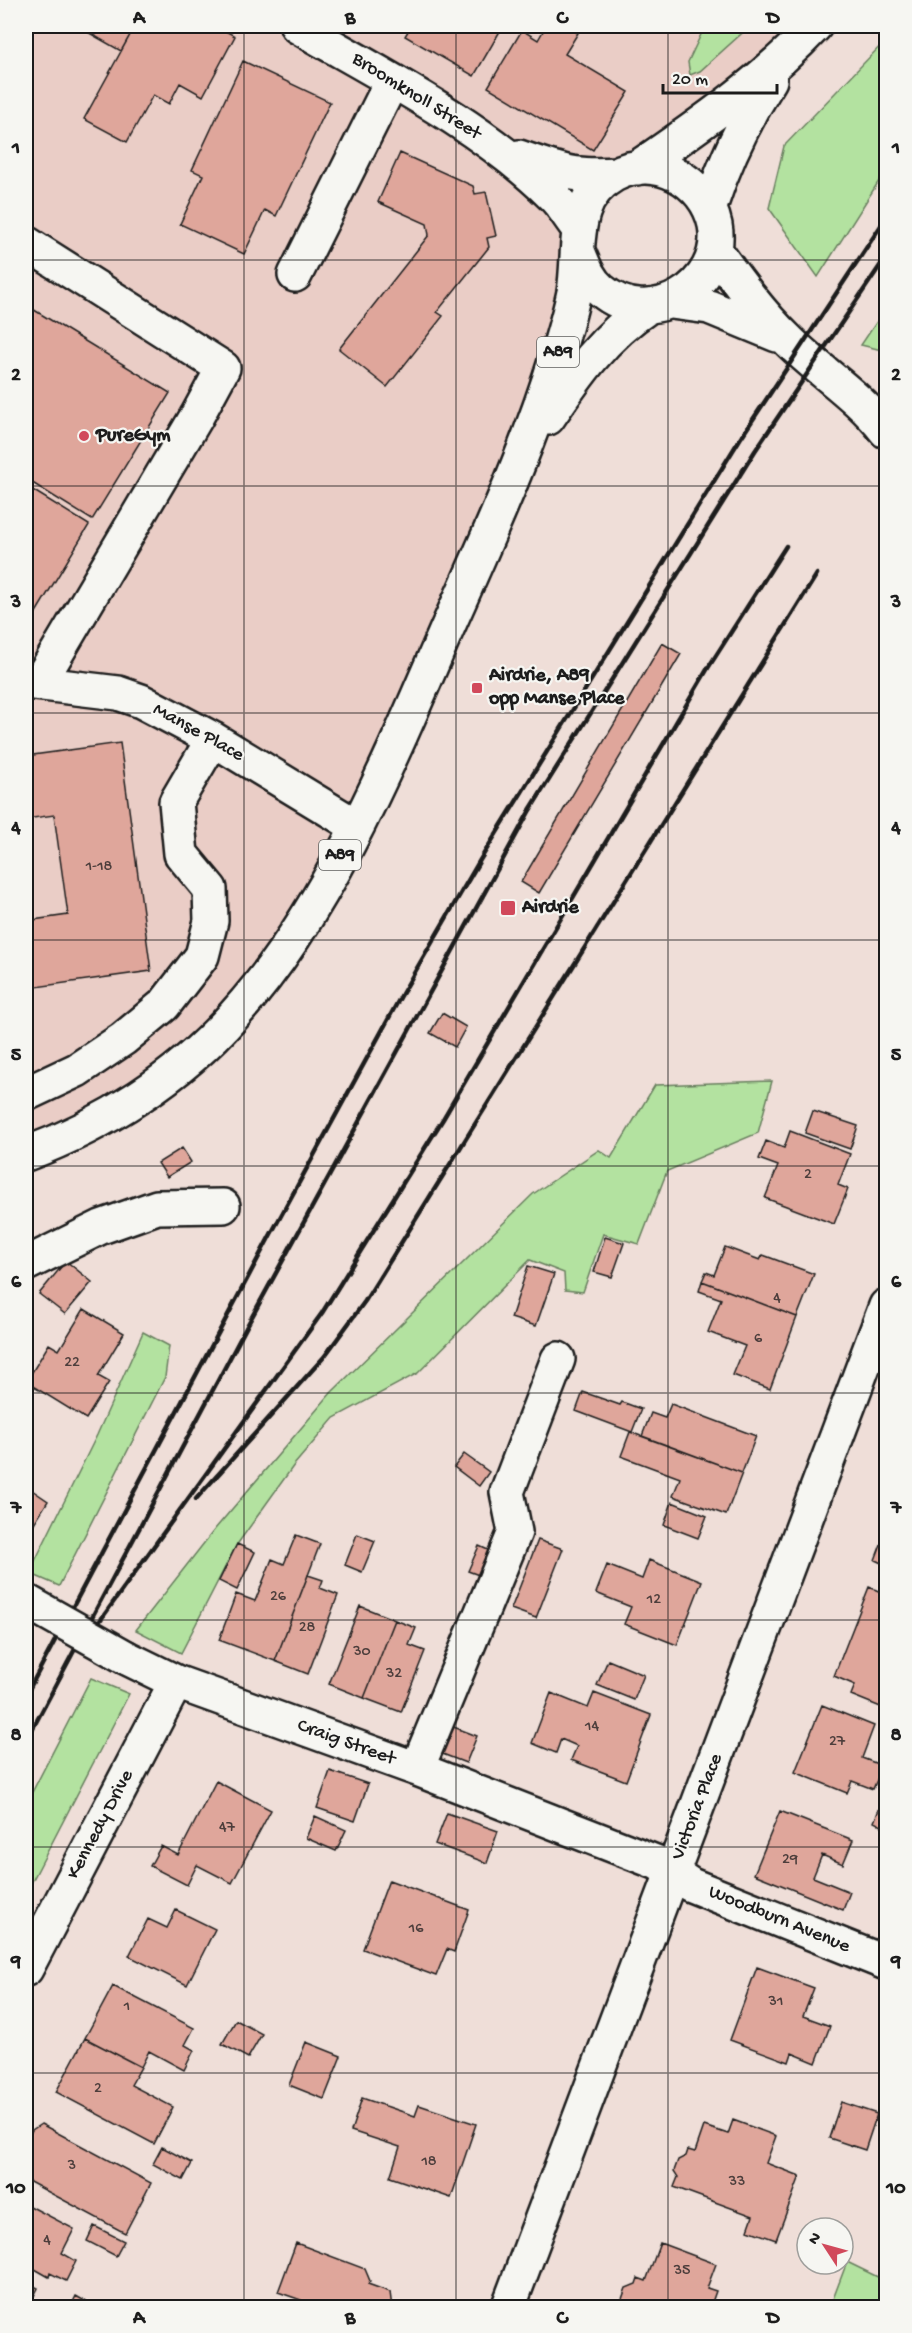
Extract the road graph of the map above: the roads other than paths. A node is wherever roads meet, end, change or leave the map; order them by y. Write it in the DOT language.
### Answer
graph roads {
  1 [pos="297,26"];
  2 [pos="815,26"];
  3 [pos="787,53"];
  4 [pos="392,81"];
  5 [pos="503,152"];
  6 [pos="626,171"];
  7 [pos="710,207"];
  8 [pos="578,239"];
  9 [pos="26,243"];
  10 [pos="715,250"];
  11 [pos="295,275"];
  12 [pos="660,304"];
  13 [pos="787,339"];
  14 [pos="886,431"];
  15 [pos="526,450"];
  16 [pos="32,683"];
  17 [pos="213,739"];
  18 [pos="356,826"];
  19 [pos="26,1094"];
  20 [pos="26,1154"];
  21 [pos="223,1206"];
  22 [pos="26,1264"];
  23 [pos="886,1306"];
  24 [pos="558,1359"];
  25 [pos="26,1601"];
  26 [pos="176,1682"];
  27 [pos="417,1769"];
  28 [pos="673,1873"];
  29 [pos="886,1963"];
  30 [pos="26,1969"];
  31 [pos="508,2307"];
  1 -- 4 [label="street, Broomknoll Street"];
  2 -- 3 [label="street"];
  3 -- 6 [label="street"];
  3 -- 7 [label="street"];
  4 -- 5 [label="street, Broomknoll Street"];
  4 -- 11 [label="street"];
  5 -- 6 [label="street, Broomknoll Street"];
  5 -- 8 [label="street, Broomknoll Street"];
  6 -- 7 [label="street"];
  6 -- 8 [label="street"];
  7 -- 10 [label="street"];
  8 -- 12 [label="street"];
  8 -- 15 [label="street, A89"];
  9 -- 16 [label="street"];
  10 -- 12 [label="street"];
  10 -- 13 [label="street"];
  12 -- 13 [label="street"];
  12 -- 15 [label="street, A89"];
  13 -- 14 [label="street"];
  15 -- 18 [label="street, A89"];
  16 -- 17 [label="street, Manse Place"];
  17 -- 18 [label="street, Manse Place"];
  17 -- 19 [label="street"];
  18 -- 20 [label="street, A89"];
  21 -- 22 [label="street"];
  23 -- 28 [label="street, Victoria Place"];
  24 -- 27 [label="street"];
  25 -- 26 [label="street, Craig Street, bridge"];
  26 -- 27 [label="street, Craig Street"];
  26 -- 30 [label="street, Kennedy Drive"];
  27 -- 28 [label="street, Craig Street"];
  28 -- 29 [label="street, Woodburn Avenue"];
  28 -- 31 [label="street, Victoria Place"];
}
